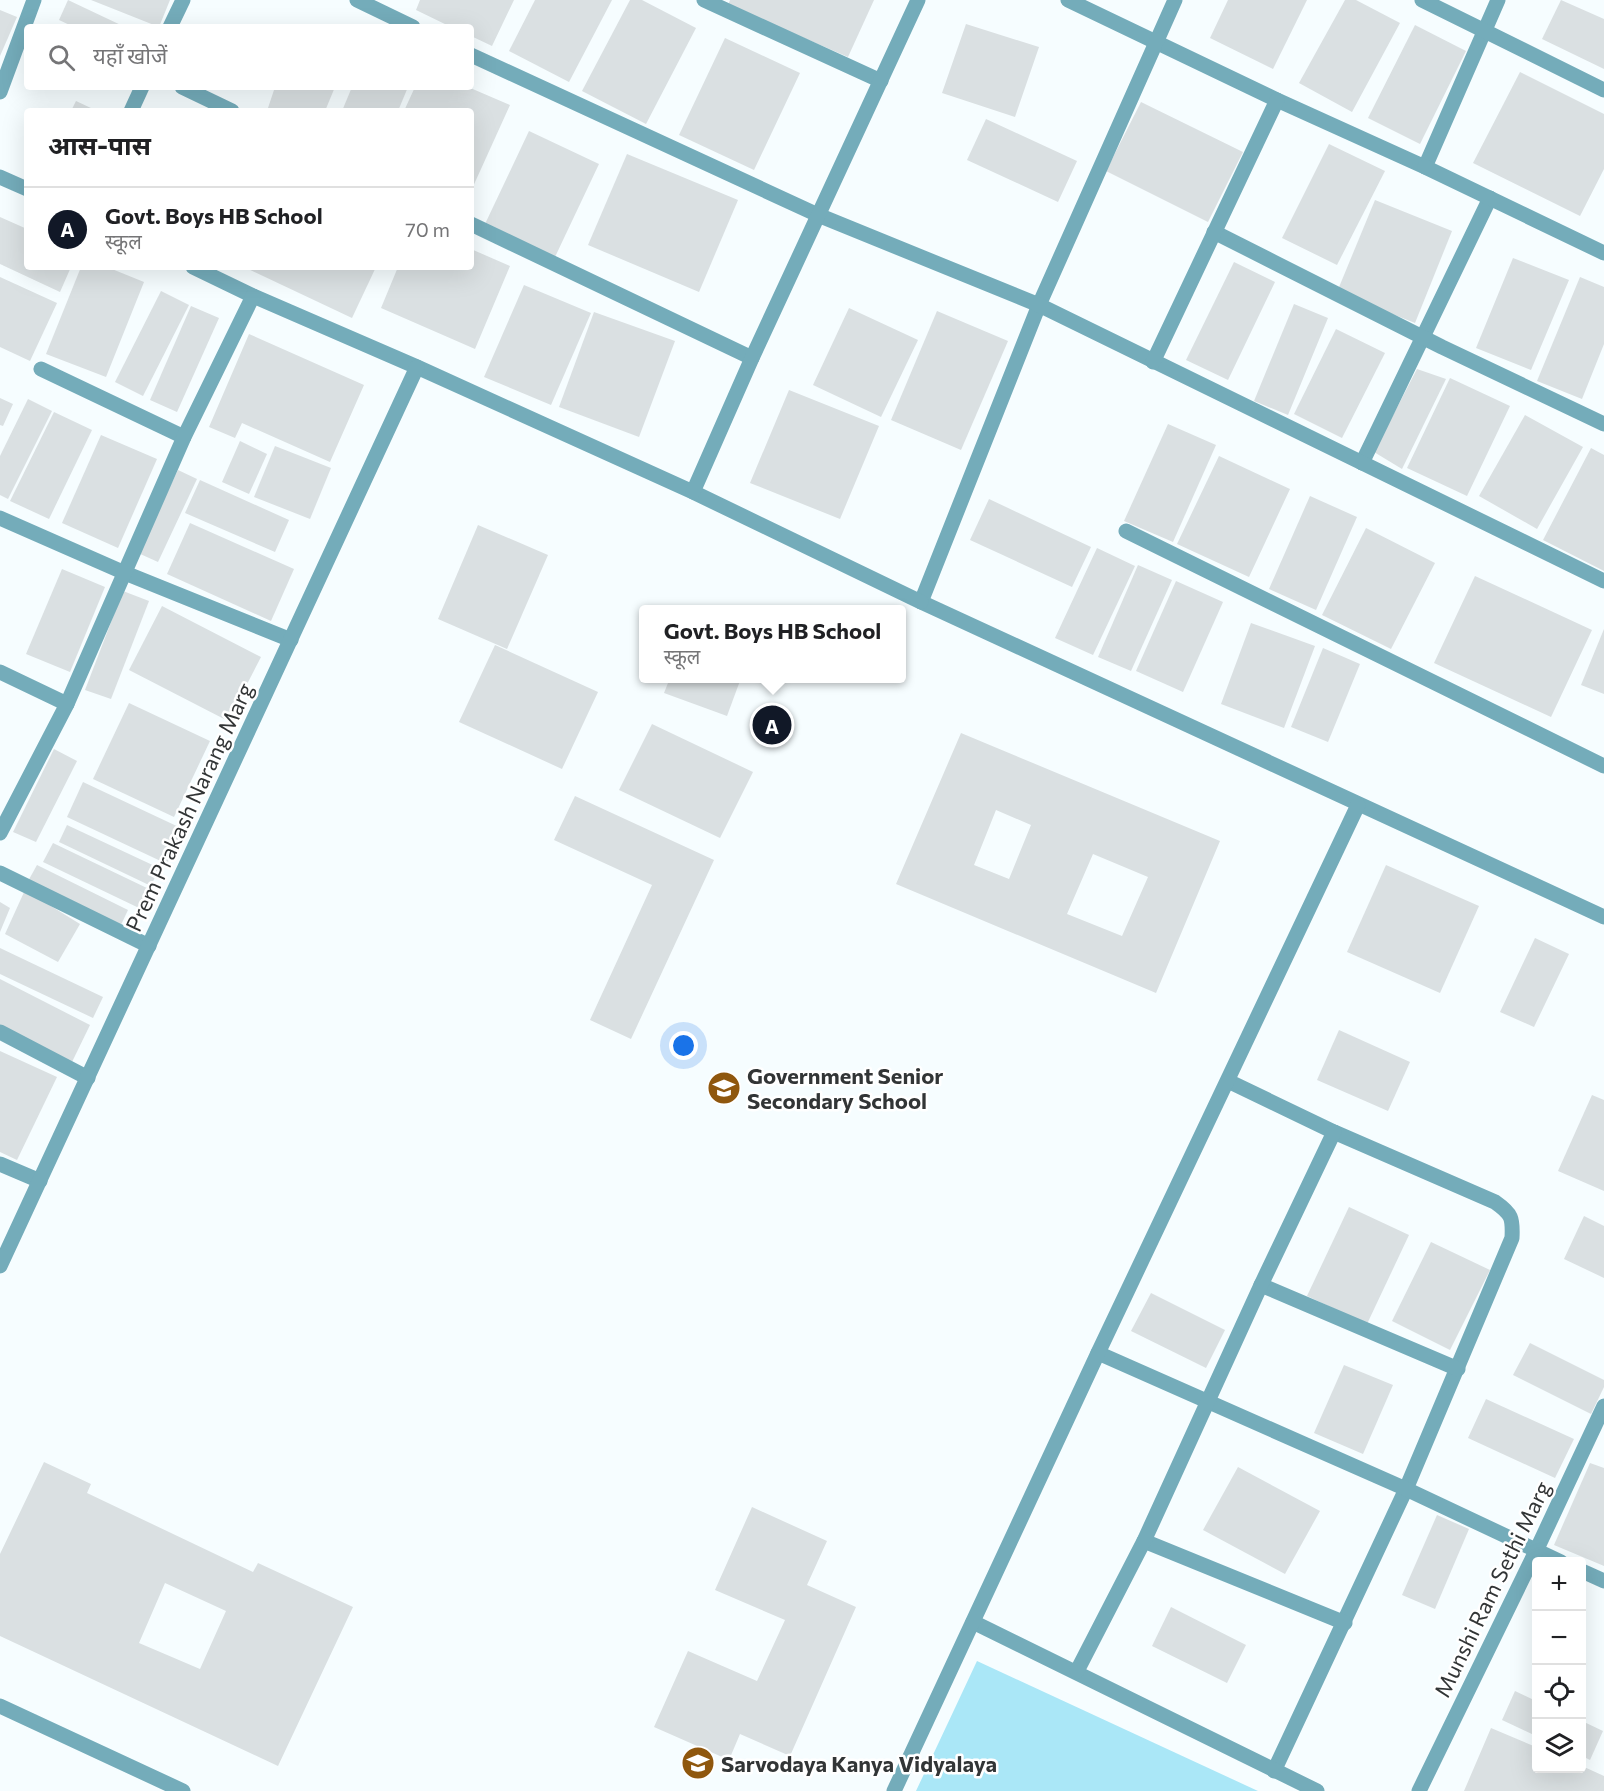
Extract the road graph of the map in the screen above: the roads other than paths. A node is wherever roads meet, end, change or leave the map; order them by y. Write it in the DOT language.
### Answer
graph roads {
  1 [pos="34,0"];
  2 [pos="183,0"];
  3 [pos="357,0"];
  4 [pos="705,0"];
  5 [pos="918,0"];
  6 [pos="1068,0"];
  7 [pos="1175,0"];
  8 [pos="1422,0"];
  9 [pos="1498,0"];
  10 [pos="25,24"];
  11 [pos="171,24"];
  12 [pos="407,24"];
  13 [pos="24,27"];
  14 [pos="1485,30"];
  15 [pos="1156,41"];
  16 [pos="474,56"];
  17 [pos="881,81"];
  18 [pos="141,90"];
  19 [pos="188,90"];
  20 [pos="1604,90"];
  21 [pos="0,92"];
  22 [pos="1277,100"];
  23 [pos="132,108"];
  24 [pos="226,108"];
  25 [pos="1425,167"];
  26 [pos="0,177"];
  27 [pos="24,188"];
  28 [pos="1490,198"];
  29 [pos="818,215"];
  30 [pos="474,225"];
  31 [pos="1214,232"];
  32 [pos="1604,253"];
  33 [pos="199,270"];
  34 [pos="253,296"];
  35 [pos="1039,305"];
  36 [pos="1421,337"];
  37 [pos="752,358"];
  38 [pos="1153,362"];
  39 [pos="417,367"];
  40 [pos="41,369"];
  41 [pos="1604,424"];
  42 [pos="184,437"];
  43 [pos="1362,463"];
  44 [pos="693,492"];
  45 [pos="0,518"];
  46 [pos="1125,531"];
  47 [pos="125,573"];
  48 [pos="1604,581"];
  49 [pos="921,602"];
  50 [pos="291,640"];
  51 [pos="0,672"];
  52 [pos="68,704"];
  53 [pos="1604,766"];
  54 [pos="1358,805"];
  55 [pos="0,833"];
  56 [pos="0,873"];
  57 [pos="1604,917"];
  58 [pos="149,946"];
  59 [pos="0,1032"];
  60 [pos="88,1078"];
  61 [pos="1228,1081"];
  62 [pos="1334,1132"];
  63 [pos="0,1164"];
  64 [pos="40,1181"];
  65 [pos="0,1266"];
  66 [pos="1261,1285"];
  67 [pos="1098,1353"];
  68 [pos="1458,1369"];
  69 [pos="1208,1401"];
  70 [pos="1604,1406"];
  71 [pos="1406,1489"];
  72 [pos="1144,1540"];
  73 [pos="1536,1551"];
  74 [pos="1550,1557"];
  75 [pos="1586,1573"];
  76 [pos="1604,1581"];
  77 [pos="973,1622"];
  78 [pos="1345,1623"];
  79 [pos="1077,1671"];
  80 [pos="0,1706"];
  81 [pos="1274,1771"];
  82 [pos="183,1791"];
  83 [pos="894,1791"];
  84 [pos="1317,1791"];
  85 [pos="1419,1791"];
  1 -- 10 [label="street"];
  2 -- 11 [label="street"];
  3 -- 12 [label="street"];
  4 -- 17 [label="street"];
  5 -- 17 [label="street"];
  6 -- 15 [label="street"];
  7 -- 15 [label="street"];
  8 -- 14 [label="street"];
  9 -- 14 [label="street"];
  13 -- 21 [label="street"];
  14 -- 20 [label="street"];
  14 -- 25 [label="street"];
  15 -- 22 [label="street"];
  15 -- 35 [label="street"];
  16 -- 29 [label="street"];
  17 -- 29 [label="street"];
  18 -- 23 [label="street"];
  19 -- 24 [label="street"];
  22 -- 25 [label="street"];
  22 -- 31 [label="street"];
  25 -- 28 [label="street"];
  26 -- 27 [label="street"];
  28 -- 32 [label="street"];
  28 -- 36 [label="street"];
  29 -- 35 [label="street"];
  29 -- 37 [label="street"];
  30 -- 37 [label="street"];
  31 -- 36 [label="street"];
  31 -- 38 [label="street"];
  33 -- 34 [label="street"];
  34 -- 39 [label="street"];
  34 -- 42 [label="street"];
  35 -- 38 [label="street"];
  35 -- 49 [label="street"];
  36 -- 41 [label="street"];
  36 -- 43 [label="street"];
  37 -- 44 [label="street"];
  38 -- 43 [label="street"];
  39 -- 44 [label="street"];
  39 -- 50 [label="street, Prem Prakash Narang Marg"];
  40 -- 42 [label="street"];
  42 -- 47 [label="street"];
  43 -- 48 [label="street"];
  44 -- 49 [label="street"];
  45 -- 47 [label="street"];
  46 -- 53 [label="street"];
  47 -- 50 [label="street"];
  47 -- 52 [label="street"];
  49 -- 54 [label="street"];
  50 -- 58 [label="street, Prem Prakash Narang Marg"];
  51 -- 52 [label="street"];
  52 -- 55 [label="street"];
  54 -- 57 [label="street"];
  54 -- 61 [label="street"];
  56 -- 58 [label="street"];
  58 -- 60 [label="street, Prem Prakash Narang Marg"];
  59 -- 60 [label="street"];
  60 -- 64 [label="street, Prem Prakash Narang Marg"];
  61 -- 62 [label="street"];
  61 -- 67 [label="street"];
  62 -- 66 [label="street"];
  62 -- 68 [label="street"];
  63 -- 64 [label="street"];
  64 -- 65 [label="street, Prem Prakash Narang Marg"];
  66 -- 68 [label="street"];
  66 -- 69 [label="street"];
  67 -- 69 [label="street"];
  67 -- 77 [label="street"];
  68 -- 71 [label="street"];
  69 -- 71 [label="street"];
  69 -- 72 [label="street"];
  70 -- 73 [label="street, Munshi Ram Sethi Marg"];
  71 -- 73 [label="street"];
  71 -- 78 [label="street"];
  72 -- 78 [label="street"];
  72 -- 79 [label="street"];
  73 -- 74 [label="street"];
  73 -- 85 [label="street, Munshi Ram Sethi Marg"];
  75 -- 76 [label="street"];
  77 -- 79 [label="street"];
  77 -- 83 [label="street"];
  78 -- 81 [label="street"];
  79 -- 81 [label="street"];
  80 -- 82 [label="street"];
  81 -- 84 [label="street"];
}
